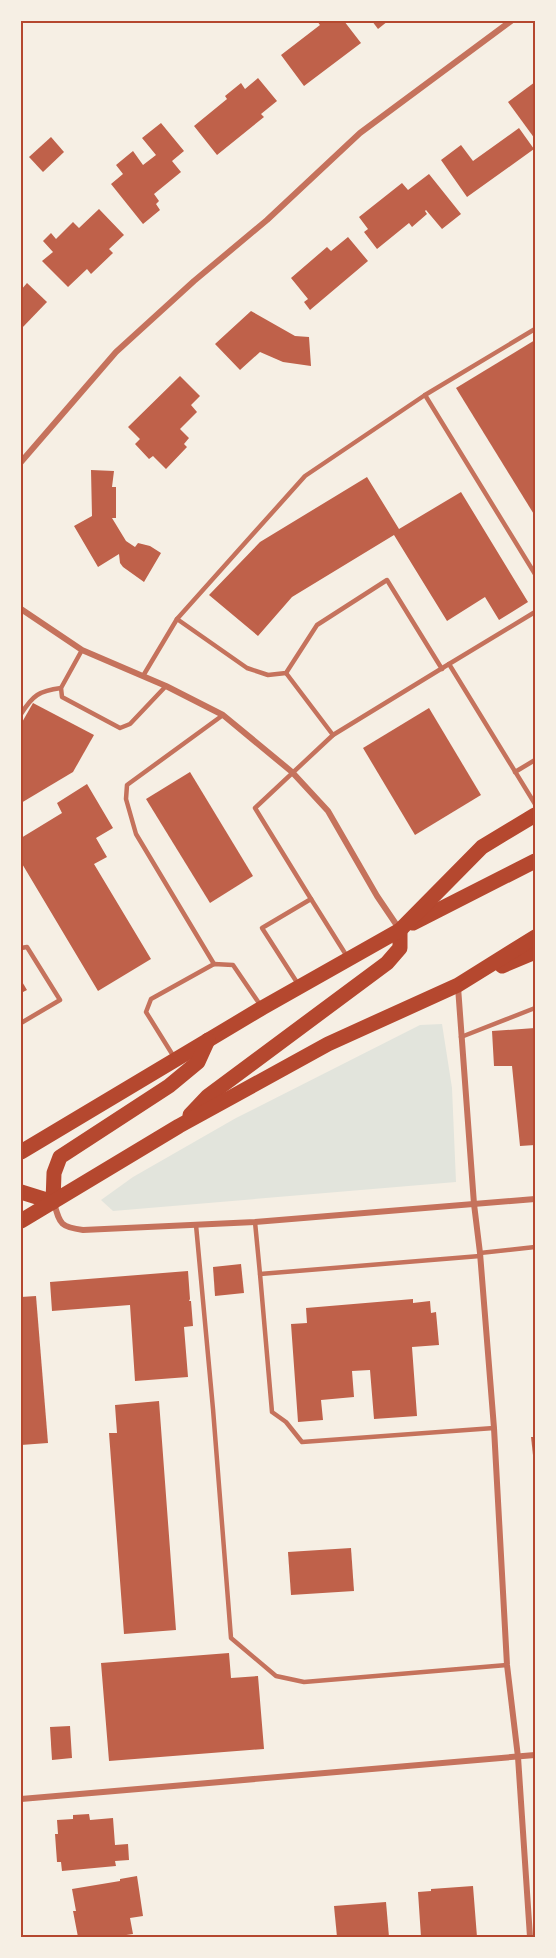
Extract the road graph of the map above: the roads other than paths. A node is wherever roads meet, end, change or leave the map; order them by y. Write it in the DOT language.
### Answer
graph roads {
  1 [pos="511,21"];
  2 [pos="535,329"];
  3 [pos="425,395"];
  4 [pos="21,462"];
  5 [pos="535,574"];
  6 [pos="21,609"];
  7 [pos="535,612"];
  8 [pos="177,619"];
  9 [pos="82,650"];
  10 [pos="449,664"];
  11 [pos="442,669"];
  12 [pos="286,673"];
  13 [pos="143,676"];
  14 [pos="166,686"];
  15 [pos="61,688"];
  16 [pos="21,714"];
  17 [pos="223,715"];
  18 [pos="333,735"];
  19 [pos="535,760"];
  20 [pos="292,772"];
  21 [pos="515,772"];
  22 [pos="535,804"];
  23 [pos="535,815"];
  24 [pos="535,861"];
  25 [pos="311,899"];
  26 [pos="400,930"];
  27 [pos="535,937"];
  28 [pos="21,948"];
  29 [pos="535,952"];
  30 [pos="348,959"];
  31 [pos="214,964"];
  32 [pos="458,985"];
  33 [pos="300,986"];
  34 [pos="262,1008"];
  35 [pos="535,1008"];
  36 [pos="21,1023"];
  37 [pos="462,1037"];
  38 [pos="208,1040"];
  39 [pos="176,1060"];
  40 [pos="179,1126"];
  41 [pos="21,1152"];
  42 [pos="21,1192"];
  43 [pos="535,1199"];
  44 [pos="53,1202"];
  45 [pos="474,1204"];
  46 [pos="21,1221"];
  47 [pos="255,1222"];
  48 [pos="196,1225"];
  49 [pos="535,1247"];
  50 [pos="480,1255"];
  51 [pos="260,1274"];
  52 [pos="494,1428"];
  53 [pos="507,1665"];
  54 [pos="535,1755"];
  55 [pos="518,1757"];
  56 [pos="21,1798"];
  57 [pos="530,1937"];
  1 -- 4 [label="street"];
  2 -- 3 [label="lane"];
  3 -- 5 [label="lane"];
  3 -- 8 [label="lane"];
  6 -- 9 [label="street"];
  7 -- 10 [label="lane"];
  8 -- 12 [label="lane"];
  8 -- 13 [label="lane"];
  9 -- 13 [label="street"];
  9 -- 15 [label="lane"];
  10 -- 11 [label="lane"];
  10 -- 21 [label="lane"];
  11 -- 12 [label="lane"];
  11 -- 18 [label="lane"];
  12 -- 18 [label="lane"];
  13 -- 14 [label="street"];
  14 -- 15 [label="lane"];
  14 -- 17 [label="street"];
  15 -- 16 [label="lane"];
  17 -- 20 [label="street"];
  17 -- 31 [label="lane"];
  18 -- 20 [label="lane"];
  19 -- 21 [label="lane"];
  20 -- 25 [label="lane"];
  20 -- 26 [label="street"];
  21 -- 22 [label="lane"];
  23 -- 26 [label="main road"];
  24 -- 26 [label="main road"];
  25 -- 30 [label="lane"];
  25 -- 33 [label="lane"];
  26 -- 30 [label="main road"];
  26 -- 40 [label="main road"];
  27 -- 32 [label="main road"];
  28 -- 36 [label="lane"];
  29 -- 32 [label="main road"];
  30 -- 33 [label="main road"];
  31 -- 34 [label="lane"];
  31 -- 39 [label="lane"];
  32 -- 37 [label="street"];
  32 -- 40 [label="main road"];
  33 -- 34 [label="main road"];
  34 -- 38 [label="main road"];
  35 -- 37 [label="lane"];
  37 -- 45 [label="street"];
  38 -- 39 [label="main road"];
  38 -- 44 [label="main road"];
  39 -- 41 [label="main road"];
  40 -- 44 [label="main road"];
  42 -- 44 [label="main road"];
  43 -- 45 [label="street"];
  44 -- 46 [label="main road"];
  44 -- 48 [label="street"];
  45 -- 47 [label="street"];
  45 -- 50 [label="street"];
  47 -- 48 [label="street"];
  47 -- 51 [label="lane"];
  48 -- 53 [label="lane"];
  49 -- 50 [label="lane"];
  50 -- 51 [label="lane"];
  50 -- 52 [label="street"];
  51 -- 52 [label="lane"];
  52 -- 53 [label="street"];
  53 -- 55 [label="street"];
  54 -- 55 [label="street"];
  55 -- 56 [label="street"];
  55 -- 57 [label="street"];
}
